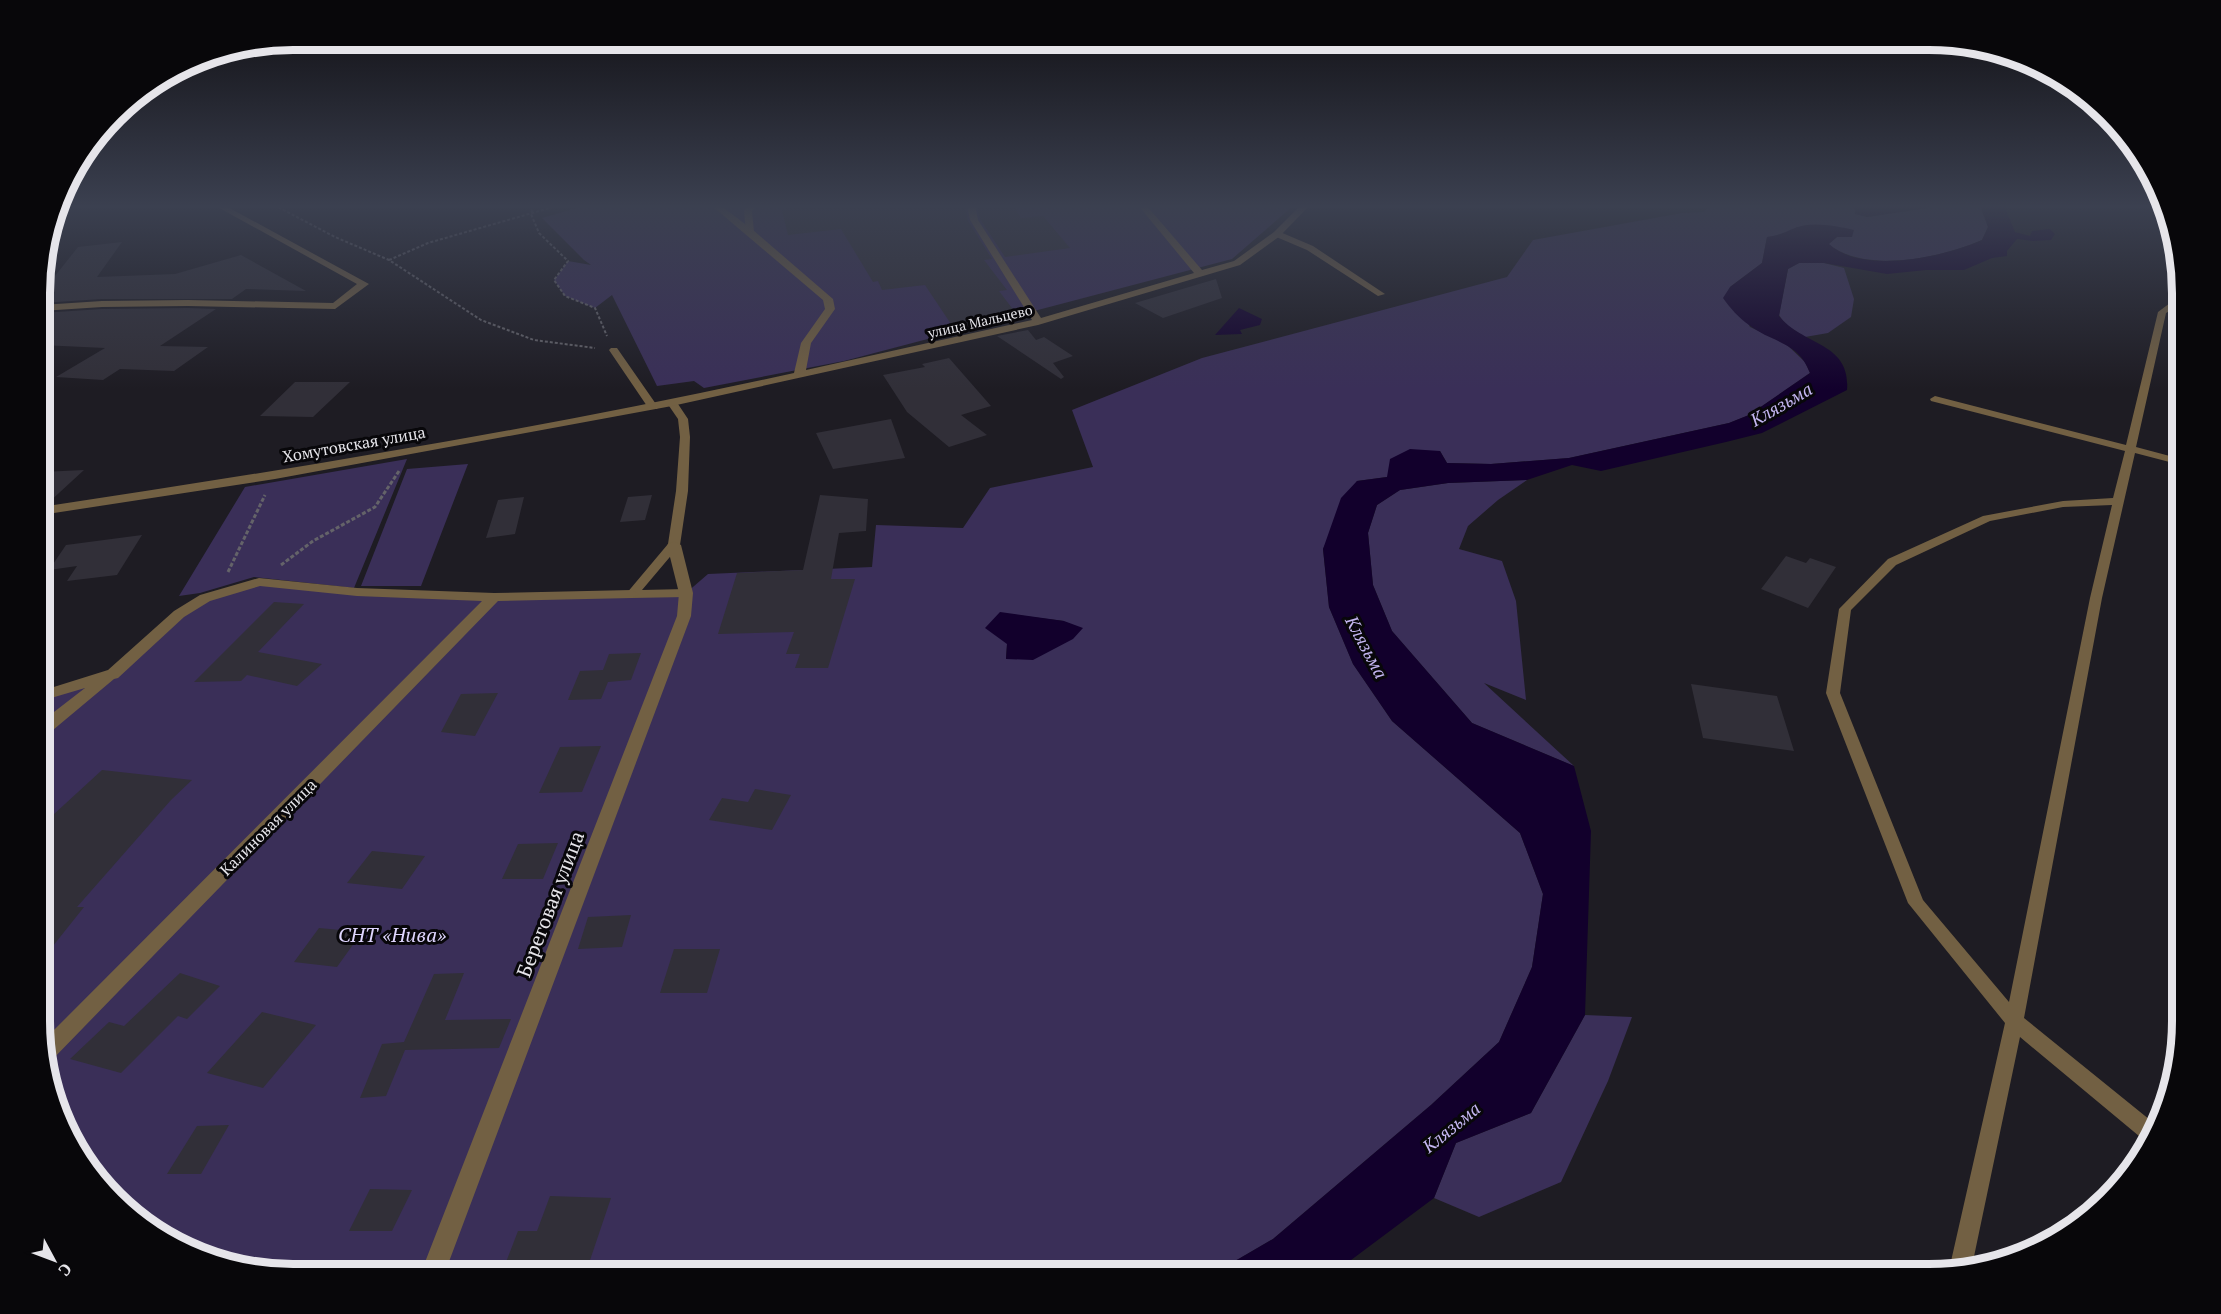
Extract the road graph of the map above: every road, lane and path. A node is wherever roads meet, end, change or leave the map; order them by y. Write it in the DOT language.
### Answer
graph roads {
  1 [pos="331,266"];
  2 [pos="399,266"];
  3 [pos="564,266"];
  4 [pos="790,266"];
  5 [pos="1003,266"];
  6 [pos="1193,266"];
  7 [pos="1224,266"];
  8 [pos="1338,266"];
  9 [pos="1199,273"];
  10 [pos="1381,294"];
  11 [pos="2172,306"];
  12 [pos="50,307"];
  13 [pos="1038,322"];
  14 [pos="614,350"];
  15 [pos="800,376"];
  16 [pos="1935,399"];
  17 [pos="672,403"];
  18 [pos="653,407"];
  19 [pos="412,450"];
  20 [pos="2132,450"];
  21 [pos="2172,460"];
  22 [pos="274,475"];
  23 [pos="2119,501"];
  24 [pos="50,509"];
  25 [pos="674,545"];
  26 [pos="259,582"];
  27 [pos="218,593"];
  28 [pos="686,593"];
  29 [pos="632,594"];
  30 [pos="494,597"];
  31 [pos="112,674"];
  32 [pos="50,693"];
  33 [pos="50,724"];
  34 [pos="2014,1021"];
  35 [pos="51,1047"];
  36 [pos="2146,1129"];
  37 [pos="1962,1262"];
  38 [pos="436,1264"];
  1 -- 12 [label="street"];
  2 -- 14 [label="path"];
  3 -- 14 [label="path"];
  4 -- 15 [label="street"];
  5 -- 13 [label="street"];
  6 -- 9 [label="street"];
  7 -- 9 [label="street, улица Мальцево"];
  8 -- 10 [label="lane"];
  9 -- 13 [label="street, улица Мальцево"];
  11 -- 20 [label="lane"];
  13 -- 15 [label="street, улица Мальцево"];
  14 -- 18 [label="lane"];
  15 -- 17 [label="street, улица Мальцево"];
  16 -- 20 [label="lane"];
  17 -- 18 [label="street, Хомутовская улица"];
  17 -- 25 [label="lane"];
  18 -- 19 [label="street, Хомутовская улица"];
  19 -- 22 [label="street, Хомутовская улица"];
  19 -- 26 [label="path"];
  20 -- 21 [label="lane"];
  20 -- 23 [label="lane"];
  22 -- 24 [label="street, Хомутовская улица"];
  22 -- 27 [label="path"];
  23 -- 34 [label="lane"];
  23 -- 34 [label="lane"];
  25 -- 28 [label="street, Береговая улица"];
  25 -- 29 [label="lane"];
  26 -- 27 [label="street"];
  26 -- 30 [label="street"];
  27 -- 31 [label="street"];
  28 -- 29 [label="lane"];
  28 -- 38 [label="street, Береговая улица"];
  29 -- 30 [label="street"];
  30 -- 35 [label="street, Калиновая улица"];
  31 -- 32 [label="street"];
  31 -- 33 [label="street"];
  34 -- 36 [label="lane"];
  34 -- 37 [label="lane"];
}
